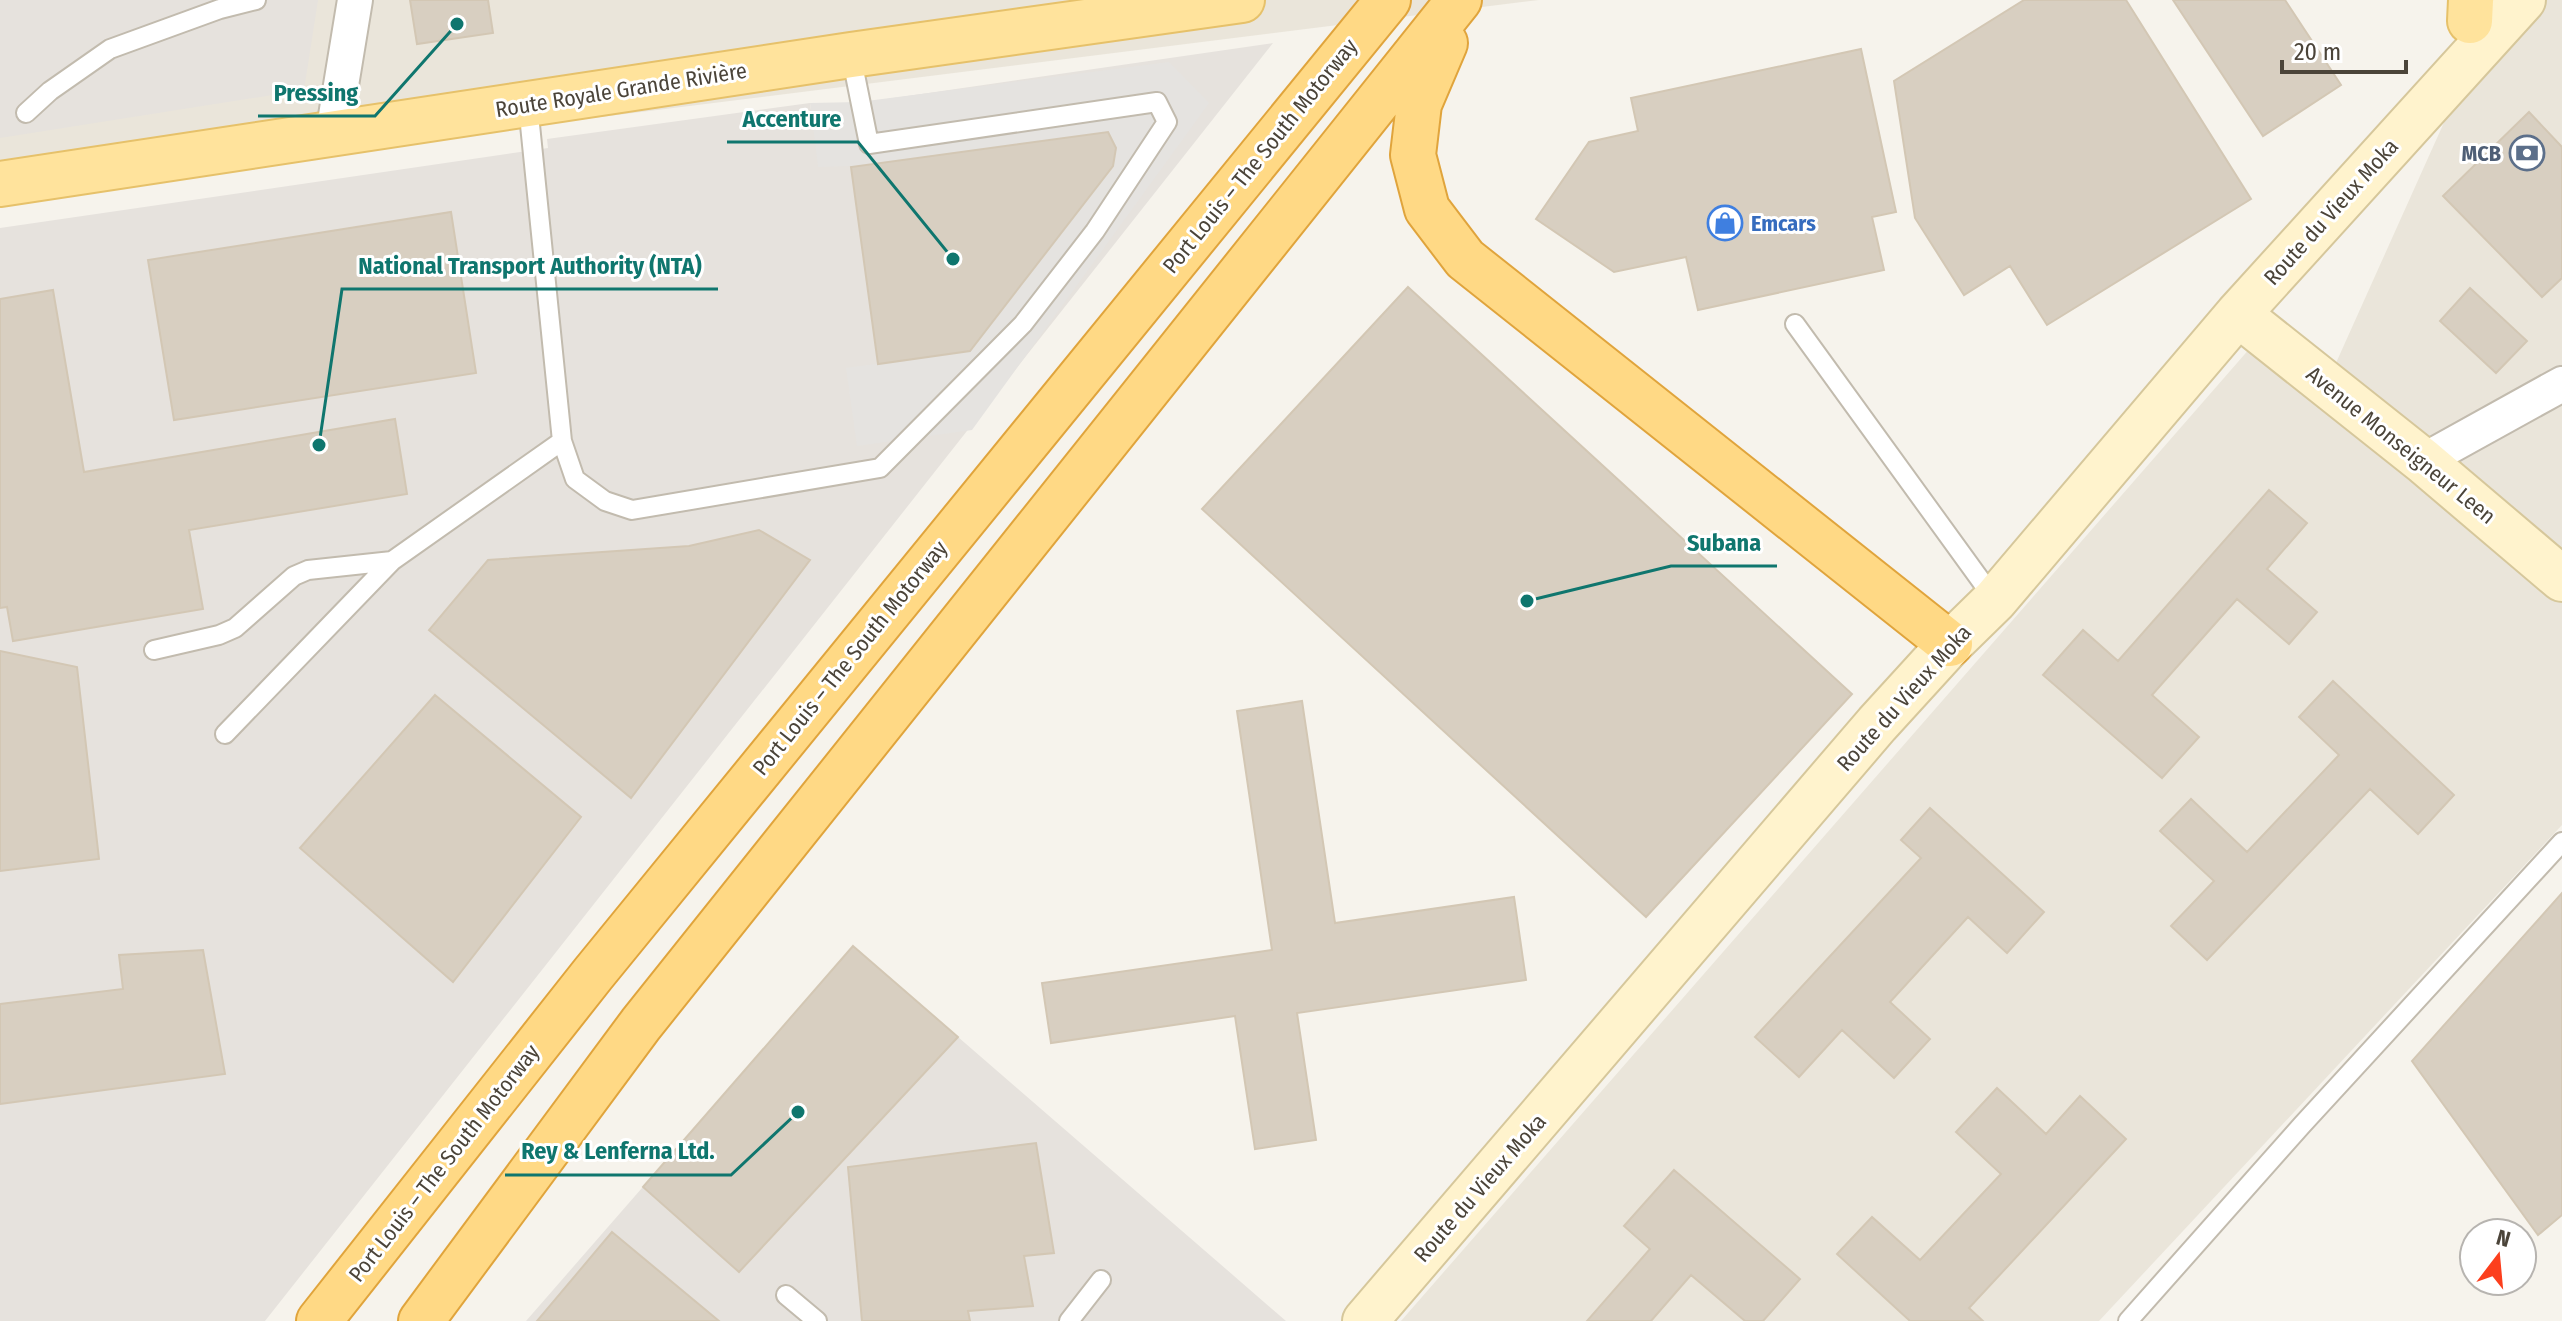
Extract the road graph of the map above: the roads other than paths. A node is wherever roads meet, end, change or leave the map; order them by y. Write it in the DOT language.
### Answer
graph roads {
  1 [pos="256,0"];
  2 [pos="355,0"];
  3 [pos="1242,0"];
  4 [pos="1388,0"];
  5 [pos="1462,0"];
  6 [pos="2523,0"];
  7 [pos="2473,7"];
  8 [pos="851,55"];
  9 [pos="2450,82"];
  10 [pos="528,105"];
  11 [pos="26,113"];
  12 [pos="333,134"];
  13 [pos="0,184"];
  14 [pos="2238,314"];
  15 [pos="1795,324"];
  16 [pos="2562,384"];
  17 [pos="562,441"];
  18 [pos="2423,461"];
  19 [pos="392,561"];
  20 [pos="2562,579"];
  21 [pos="1995,600"];
  22 [pos="1950,644"];
  23 [pos="154,650"];
  24 [pos="225,734"];
  25 [pos="2562,842"];
  26 [pos="1101,1280"];
  27 [pos="786,1295"];
  28 [pos="319,1321"];
  29 [pos="421,1321"];
  30 [pos="817,1321"];
  31 [pos="1069,1321"];
  32 [pos="1365,1321"];
  33 [pos="2128,1321"];
  1 -- 11 [label="lane"];
  2 -- 12 [label="street"];
  3 -- 8 [label="main road, Route Royale Grande Rivière"];
  4 -- 28 [label="highway, Port Louis – The South Motorway"];
  5 -- 22 [label="highway"];
  5 -- 29 [label="highway"];
  6 -- 9 [label="main road, Route du Vieux Moka"];
  7 -- 9 [label="main road, Route du Vieux Moka"];
  8 -- 10 [label="main road, Route Royale Grande Rivière"];
  8 -- 17 [label="lane"];
  9 -- 14 [label="main road, Route du Vieux Moka"];
  10 -- 12 [label="main road, Route Royale Grande Rivière"];
  10 -- 17 [label="lane"];
  12 -- 13 [label="main road, Route Royale Grande Rivière"];
  14 -- 18 [label="main road, Avenue Monseigneur Leen"];
  14 -- 21 [label="main road, Route du Vieux Moka"];
  15 -- 21 [label="lane"];
  16 -- 18 [label="street"];
  17 -- 19 [label="lane"];
  18 -- 20 [label="main road, Avenue Monseigneur Leen"];
  19 -- 23 [label="lane"];
  19 -- 24 [label="lane"];
  21 -- 22 [label="main road, Route du Vieux Moka"];
  22 -- 32 [label="main road, Route du Vieux Moka"];
  25 -- 33 [label="lane"];
  26 -- 31 [label="lane"];
  27 -- 30 [label="lane"];
}
